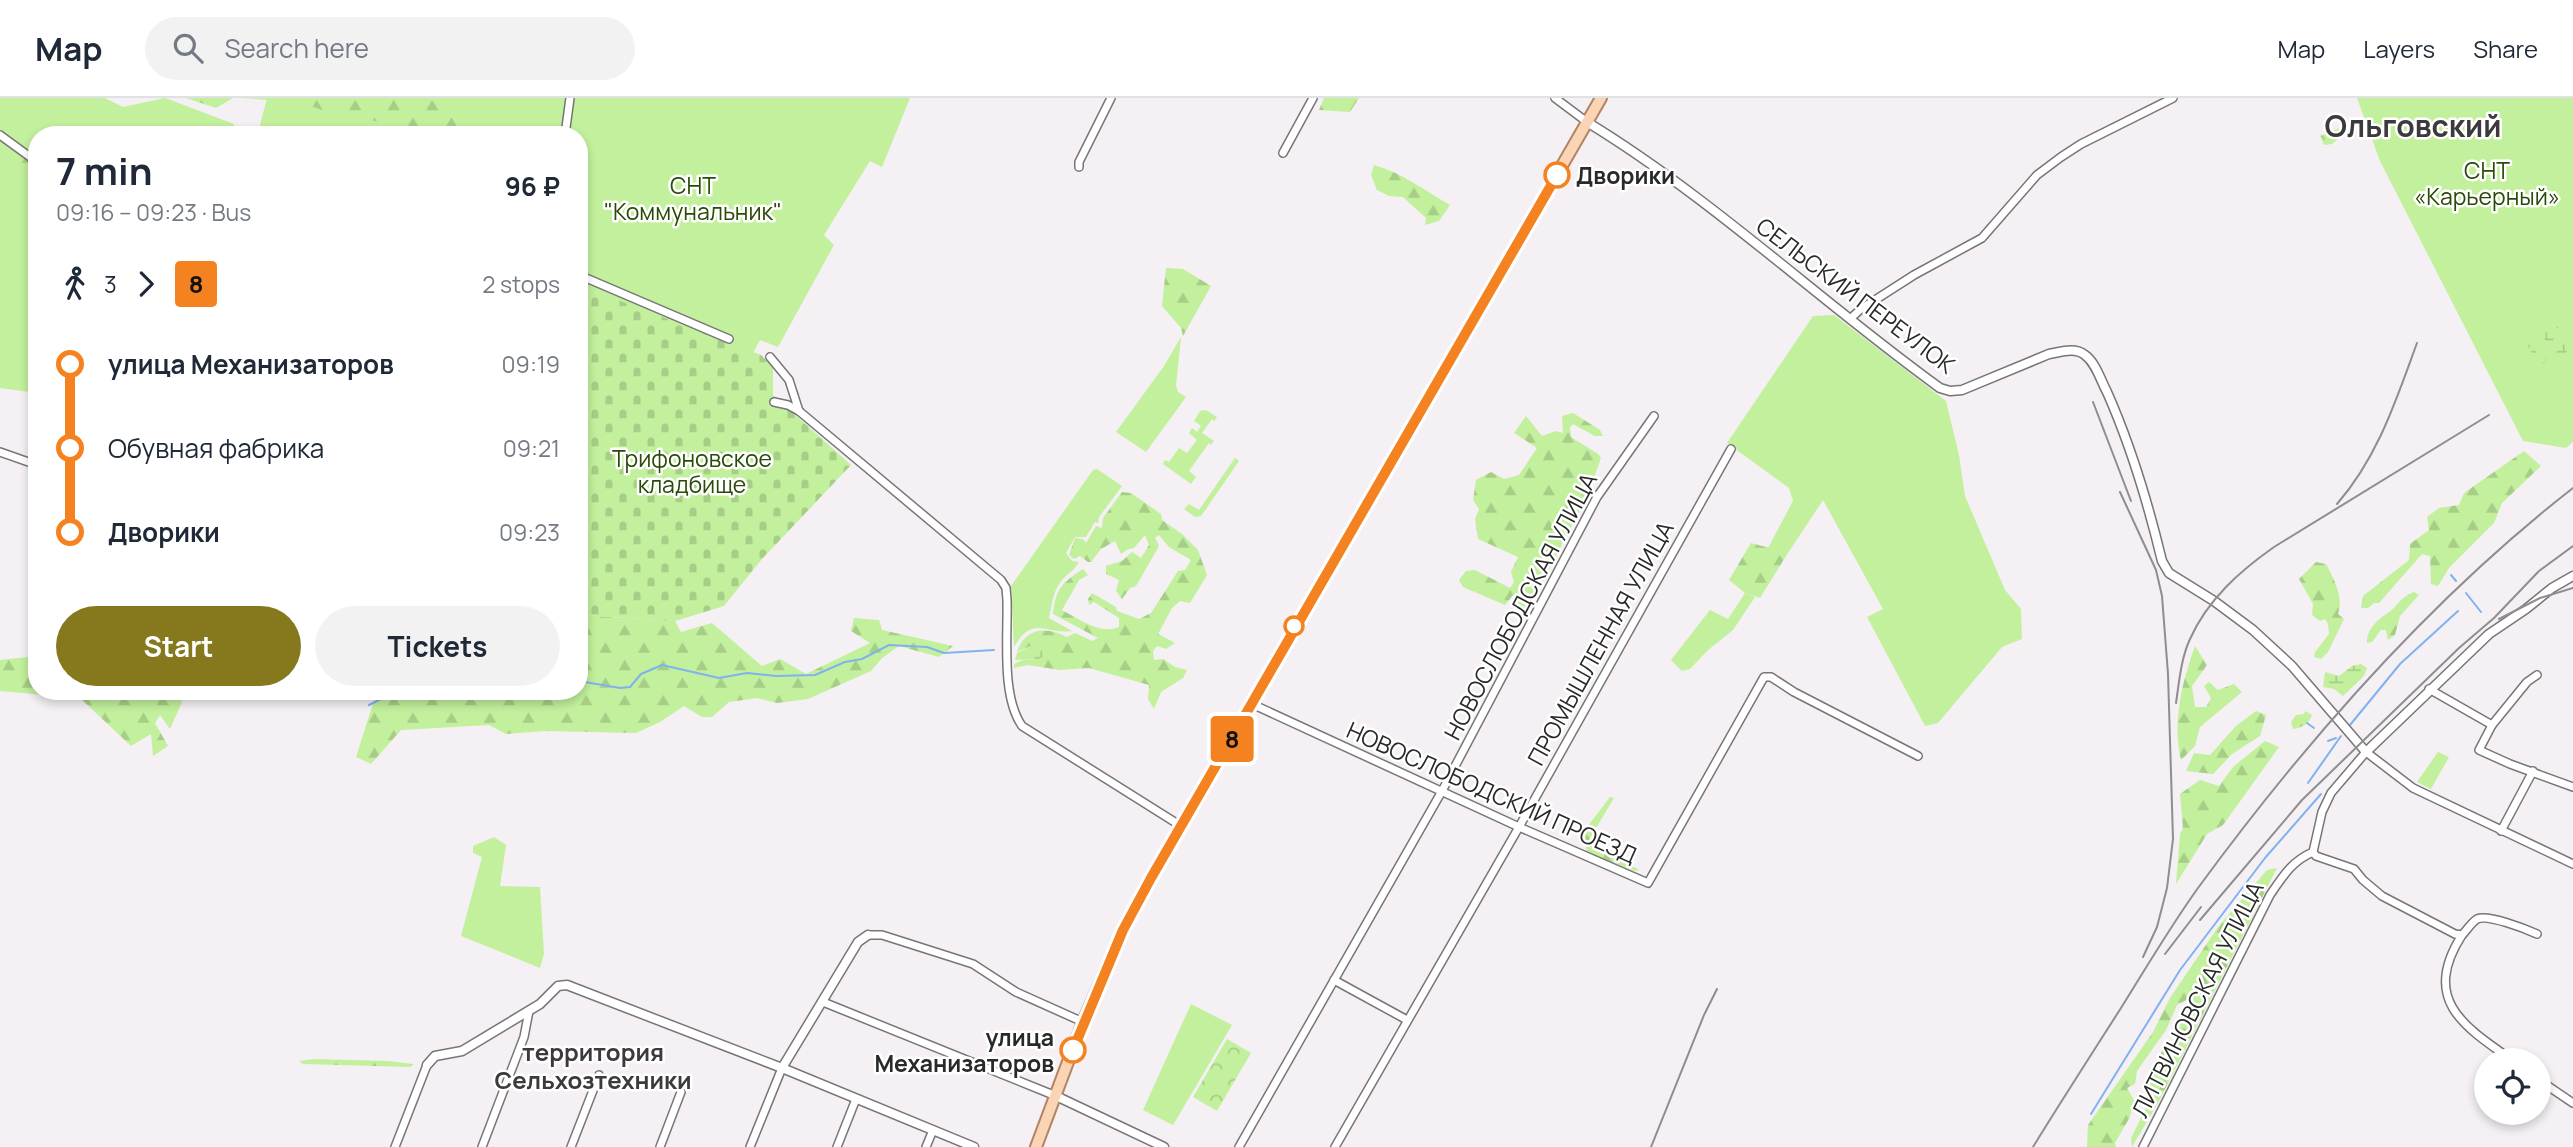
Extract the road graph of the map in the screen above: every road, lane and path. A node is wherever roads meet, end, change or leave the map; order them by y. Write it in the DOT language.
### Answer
graph roads {
  1 [pos="570,98"];
  2 [pos="1113,98"];
  3 [pos="1313,98"];
  4 [pos="1555,98"];
  5 [pos="1601,98"];
  6 [pos="2173,98"];
  7 [pos="1587,122"];
  8 [pos="566,126"];
  9 [pos="0,135"];
  10 [pos="1283,153"];
  11 [pos="28,155"];
  12 [pos="1079,167"];
  13 [pos="588,279"];
  14 [pos="1851,318"];
  15 [pos="729,339"];
  16 [pos="770,357"];
  17 [pos="774,402"];
  18 [pos="799,411"];
  19 [pos="1654,416"];
  20 [pos="1731,449"];
  21 [pos="0,452"];
  22 [pos="28,462"];
  23 [pos="2573,576"];
  24 [pos="2537,675"];
  25 [pos="2429,689"];
  26 [pos="1252,704"];
  27 [pos="2492,725"];
  28 [pos="2366,752"];
  29 [pos="1918,756"];
  30 [pos="2533,771"];
  31 [pos="2573,788"];
  32 [pos="1442,791"];
  33 [pos="1181,826"];
  34 [pos="1518,827"];
  35 [pos="2501,831"];
  36 [pos="2313,852"];
  37 [pos="2573,864"];
  38 [pos="2537,934"];
  39 [pos="868,935"];
  40 [pos="2462,936"];
  41 [pos="1334,980"];
  42 [pos="823,1002"];
  43 [pos="529,1011"];
  44 [pos="1408,1020"];
  45 [pos="1083,1022"];
  46 [pos="2496,1048"];
  47 [pos="427,1065"];
  48 [pos="782,1068"];
  49 [pos="599,1075"];
  50 [pos="2551,1088"];
  51 [pos="681,1093"];
  52 [pos="1056,1096"];
  53 [pos="856,1099"];
  54 [pos="2573,1103"];
  55 [pos="933,1130"];
  56 [pos="395,1147"];
  57 [pos="482,1147"];
  58 [pos="571,1147"];
  59 [pos="660,1147"];
  60 [pos="750,1147"];
  61 [pos="837,1147"];
  62 [pos="926,1147"];
  63 [pos="974,1147"];
  64 [pos="1036,1147"];
  65 [pos="1164,1147"];
  66 [pos="1239,1147"];
  67 [pos="1335,1147"];
  68 [pos="2143,1147"];
  1 -- 8 [label="street"];
  2 -- 12 [label="street"];
  3 -- 10 [label="street"];
  4 -- 7 [label="street"];
  5 -- 7 [label="main road"];
  6 -- 14 [label="street"];
  7 -- 14 [label="street, СЕЛЬСКИЙ ПЕРЕУЛОК"];
  7 -- 26 [label="main road"];
  9 -- 11 [label="street"];
  13 -- 15 [label="street"];
  14 -- 28 [label="street, СЕЛЬСКИЙ ПЕРЕУЛОК"];
  16 -- 18 [label="street"];
  17 -- 18 [label="street"];
  18 -- 33 [label="street"];
  19 -- 32 [label="street, НОВОСЛОБОДСКАЯ УЛИЦА"];
  20 -- 34 [label="street, ПРОМЫШЛЕННАЯ УЛИЦА"];
  21 -- 22 [label="street"];
  23 -- 25 [label="street"];
  24 -- 27 [label="street"];
  25 -- 27 [label="street"];
  25 -- 28 [label="street"];
  26 -- 32 [label="street, НОВОСЛОБОДСКИЙ ПРОЕЗД"];
  26 -- 33 [label="main road"];
  27 -- 30 [label="street"];
  28 -- 35 [label="street"];
  28 -- 36 [label="street"];
  29 -- 34 [label="street, НОВОСЛОБОДСКИЙ ПРОЕЗД"];
  30 -- 31 [label="street"];
  30 -- 35 [label="street"];
  32 -- 34 [label="street, НОВОСЛОБОДСКИЙ ПРОЕЗД"];
  32 -- 41 [label="street, НОВОСЛОБОДСКАЯ УЛИЦА"];
  33 -- 45 [label="main road"];
  34 -- 44 [label="street, ПРОМЫШЛЕННАЯ УЛИЦА"];
  35 -- 37 [label="street"];
  36 -- 40 [label="street"];
  36 -- 68 [label="street, ЛИТВИНОВСКАЯ УЛИЦА"];
  38 -- 40 [label="street"];
  39 -- 42 [label="street"];
  39 -- 45 [label="street"];
  40 -- 46 [label="street"];
  41 -- 44 [label="street"];
  41 -- 66 [label="street, НОВОСЛОБОДСКАЯ УЛИЦА"];
  42 -- 48 [label="street"];
  42 -- 52 [label="street"];
  43 -- 47 [label="street"];
  43 -- 48 [label="street"];
  43 -- 57 [label="street"];
  44 -- 67 [label="street, ПРОМЫШЛЕННАЯ УЛИЦА"];
  45 -- 52 [label="main road"];
  47 -- 56 [label="street"];
  48 -- 53 [label="street"];
  48 -- 60 [label="street"];
  49 -- 58 [label="street"];
  50 -- 54 [label="street"];
  51 -- 59 [label="street"];
  52 -- 64 [label="main road"];
  52 -- 65 [label="street"];
  53 -- 55 [label="street"];
  53 -- 61 [label="street"];
  55 -- 62 [label="street"];
  55 -- 63 [label="street"];
}
